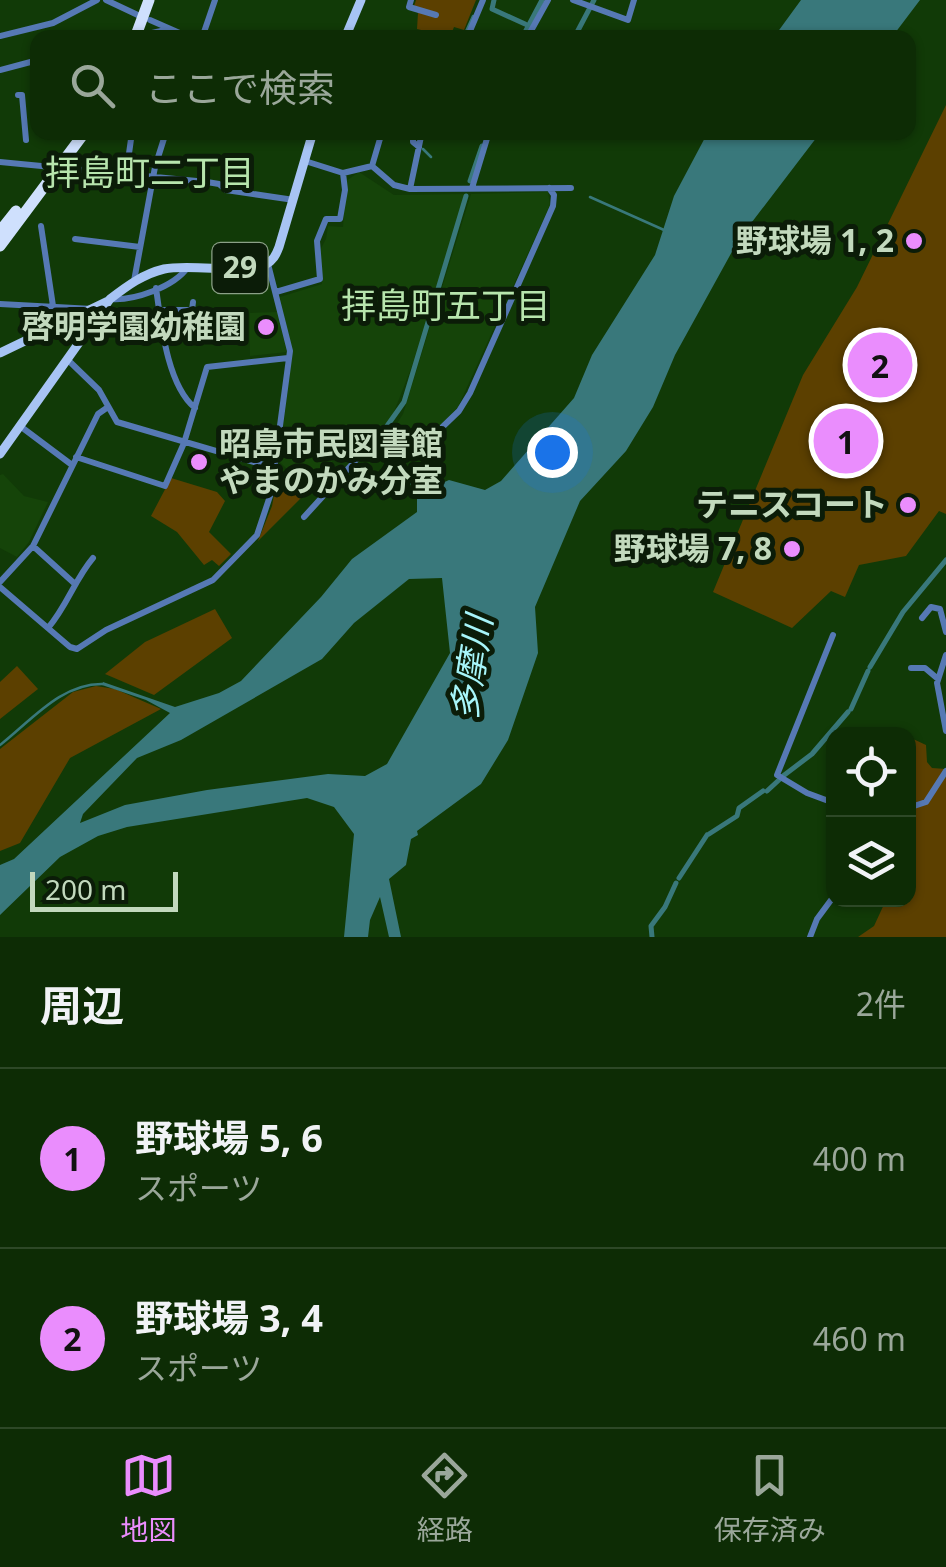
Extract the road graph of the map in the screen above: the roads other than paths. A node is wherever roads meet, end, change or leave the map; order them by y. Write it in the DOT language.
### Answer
graph roads {
  1 [pos="97,0"];
  2 [pos="106,0"];
  3 [pos="152,0"];
  4 [pos="215,0"];
  5 [pos="361,0"];
  6 [pos="412,0"];
  7 [pos="483,0"];
  8 [pos="548,0"];
  9 [pos="576,0"];
  10 [pos="634,0"];
  11 [pos="436,15"];
  12 [pos="146,19"];
  13 [pos="172,29"];
  14 [pos="141,30"];
  15 [pos="168,30"];
  16 [pos="205,30"];
  17 [pos="348,30"];
  18 [pos="470,30"];
  19 [pos="531,30"];
  20 [pos="0,36"];
  21 [pos="30,62"];
  22 [pos="0,70"];
  23 [pos="18,96"];
  24 [pos="26,140"];
  25 [pos="71,140"];
  26 [pos="79,140"];
  27 [pos="131,140"];
  28 [pos="164,140"];
  29 [pos="311,140"];
  30 [pos="380,140"];
  31 [pos="413,140"];
  32 [pos="421,140"];
  33 [pos="486,140"];
  34 [pos="420,147"];
  35 [pos="305,161"];
  36 [pos="0,162"];
  37 [pos="372,166"];
  38 [pos="55,168"];
  39 [pos="342,172"];
  40 [pos="126,176"];
  41 [pos="153,178"];
  42 [pos="472,188"];
  43 [pos="550,188"];
  44 [pos="571,188"];
  45 [pos="410,190"];
  46 [pos="294,200"];
  47 [pos="41,226"];
  48 [pos="0,232"];
  49 [pos="75,240"];
  50 [pos="0,246"];
  51 [pos="140,246"];
  52 [pos="268,264"];
  53 [pos="188,266"];
  54 [pos="134,281"];
  55 [pos="156,288"];
  56 [pos="276,292"];
  57 [pos="110,299"];
  58 [pos="193,302"];
  59 [pos="0,304"];
  60 [pos="52,306"];
  61 [pos="94,309"];
  62 [pos="159,310"];
  63 [pos="0,353"];
  64 [pos="288,358"];
  65 [pos="68,360"];
  66 [pos="108,407"];
  67 [pos="195,408"];
  68 [pos="20,426"];
  69 [pos="184,443"];
  70 [pos="0,454"];
  71 [pos="76,457"];
  72 [pos="72,465"];
  73 [pos="274,468"];
  74 [pos="304,517"];
  75 [pos="33,546"];
  76 [pos="93,558"];
  77 [pos="0,584"];
  78 [pos="75,584"];
  79 [pos="922,618"];
  80 [pos="48,628"];
  81 [pos="946,632"];
  82 [pos="833,634"];
  83 [pos="946,656"];
  84 [pos="911,668"];
  85 [pos="938,679"];
  86 [pos="946,731"];
  87 [pos="946,771"];
  88 [pos="826,800"];
  89 [pos="916,805"];
  90 [pos="826,907"];
  91 [pos="810,937"];
  1 -- 20 [label="street"];
  2 -- 12 [label="street"];
  3 -- 12 [label="highway"];
  4 -- 16 [label="street"];
  5 -- 17 [label="main road"];
  6 -- 11 [label="street"];
  7 -- 18 [label="street"];
  8 -- 19 [label="street"];
  9 -- 10 [label="street"];
  12 -- 13 [label="street"];
  12 -- 14 [label="highway"];
  13 -- 15 [label="street"];
  21 -- 22 [label="street"];
  23 -- 24 [label="street"];
  25 -- 38 [label="highway"];
  26 -- 38 [label="highway"];
  27 -- 40 [label="street"];
  28 -- 41 [label="street"];
  29 -- 35 [label="main road, 29"];
  30 -- 37 [label="street"];
  31 -- 34 [label="street"];
  32 -- 34 [label="street"];
  33 -- 42 [label="street"];
  34 -- 45 [label="street"];
  35 -- 39 [label="street"];
  35 -- 46 [label="main road, 29"];
  36 -- 38 [label="street"];
  37 -- 39 [label="street"];
  37 -- 45 [label="street"];
  38 -- 40 [label="street"];
  38 -- 48 [label="highway"];
  38 -- 50 [label="highway"];
  39 -- 56 [label="street"];
  40 -- 41 [label="street"];
  41 -- 46 [label="street"];
  41 -- 51 [label="street"];
  42 -- 43 [label="street"];
  42 -- 45 [label="street"];
  43 -- 44 [label="street"];
  43 -- 74 [label="street"];
  46 -- 52 [label="main road, 29"];
  47 -- 60 [label="street"];
  49 -- 51 [label="street"];
  51 -- 54 [label="street"];
  52 -- 53 [label="main road, 29"];
  52 -- 56 [label="street"];
  53 -- 54 [label="main road, 29"];
  53 -- 55 [label="street"];
  54 -- 57 [label="main road, 29"];
  55 -- 57 [label="street"];
  55 -- 62 [label="street"];
  56 -- 64 [label="street"];
  57 -- 61 [label="main road, 29"];
  57 -- 65 [label="main road, 29"];
  58 -- 62 [label="street"];
  59 -- 60 [label="street"];
  60 -- 61 [label="street"];
  61 -- 63 [label="main road, 29"];
  62 -- 67 [label="street"];
  64 -- 67 [label="street"];
  64 -- 73 [label="street"];
  65 -- 66 [label="street"];
  65 -- 68 [label="main road, 29"];
  66 -- 69 [label="street"];
  66 -- 71 [label="street"];
  67 -- 69 [label="street"];
  68 -- 70 [label="main road, 29"];
  68 -- 72 [label="street"];
  69 -- 71 [label="street"];
  69 -- 73 [label="street"];
  71 -- 72 [label="street"];
  72 -- 75 [label="street"];
  73 -- 80 [label="street"];
  75 -- 77 [label="street"];
  75 -- 78 [label="street"];
  76 -- 78 [label="street"];
  77 -- 80 [label="street"];
  78 -- 80 [label="street"];
  79 -- 81 [label="street"];
  82 -- 88 [label="street"];
  83 -- 85 [label="street"];
  84 -- 85 [label="street"];
  85 -- 86 [label="street"];
  87 -- 89 [label="street"];
  90 -- 91 [label="street"];
}
